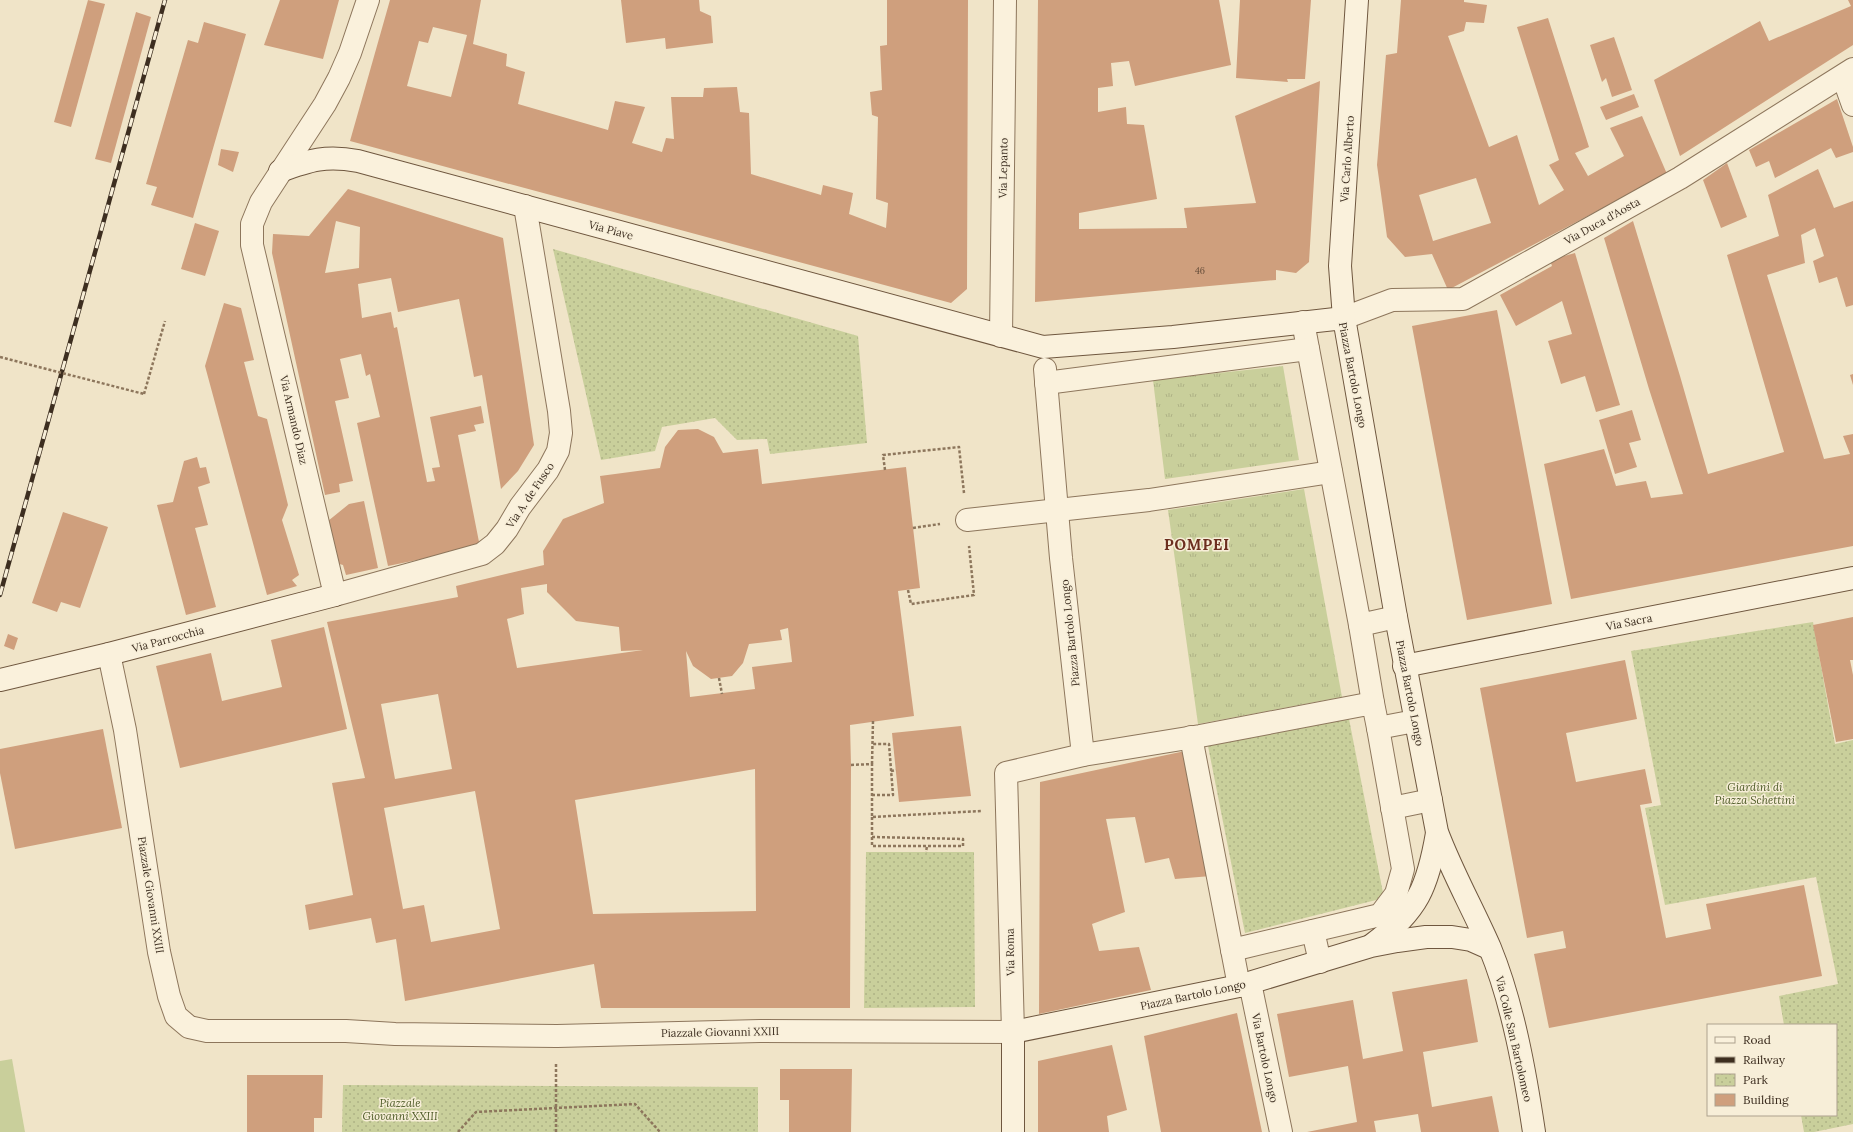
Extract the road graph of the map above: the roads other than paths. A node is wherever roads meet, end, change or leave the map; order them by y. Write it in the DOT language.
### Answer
graph roads {
  1 [pos="368,0"];
  2 [pos="1004,0"];
  3 [pos="1357,0"];
  4 [pos="1848,73"];
  5 [pos="1853,105"];
  6 [pos="280,171"];
  7 [pos="525,206"];
  8 [pos="1344,318"];
  9 [pos="941,320"];
  10 [pos="1303,322"];
  11 [pos="1001,336"];
  12 [pos="1308,349"];
  13 [pos="1331,472"];
  14 [pos="1057,510"];
  15 [pos="967,520"];
  16 [pos="1853,578"];
  17 [pos="335,595"];
  18 [pos="1396,617"];
  19 [pos="1360,625"];
  20 [pos="109,654"];
  21 [pos="1404,666"];
  22 [pos="0,680"];
  23 [pos="1373,703"];
  24 [pos="1415,721"];
  25 [pos="1378,728"];
  26 [pos="1191,737"];
  27 [pos="1083,755"];
  28 [pos="1431,800"];
  29 [pos="1392,808"];
  30 [pos="1437,832"];
  31 [pos="1313,931"];
  32 [pos="1371,946"];
  33 [pos="1490,948"];
  34 [pos="1232,950"];
  35 [pos="1320,962"];
  36 [pos="1244,985"];
  37 [pos="1012,1032"];
  38 [pos="1013,1132"];
  39 [pos="1281,1132"];
  40 [pos="1534,1132"];
  1 -- 6 [label="street, Via Armando Diaz"];
  2 -- 11 [label="street, Via Lepanto"];
  3 -- 8 [label="street, Via Carlo Alberto"];
  4 -- 5 [label="street"];
  4 -- 8 [label="street, Via Duca d'Aosta"];
  6 -- 7 [label="street, Via Piave"];
  6 -- 17 [label="street, Via Armando Diaz"];
  7 -- 9 [label="street, Via Piave"];
  7 -- 17 [label="street, Via A. de Fusco"];
  8 -- 10 [label="street, Piazza Bartolo Longo"];
  8 -- 18 [label="street, Piazza Bartolo Longo"];
  9 -- 11 [label="street, Piazza Bartolo Longo"];
  10 -- 11 [label="street, Piazza Bartolo Longo"];
  10 -- 12 [label="street"];
  12 -- 13 [label="street"];
  12 -- 14 [label="street, Piazza Bartolo Longo"];
  13 -- 14 [label="street"];
  13 -- 19 [label="street"];
  14 -- 15 [label="street"];
  14 -- 27 [label="street, Piazza Bartolo Longo"];
  16 -- 21 [label="street, Via Sacra"];
  17 -- 20 [label="street, Via Parrocchia"];
  18 -- 19 [label="street"];
  18 -- 21 [label="street, Piazza Bartolo Longo"];
  19 -- 23 [label="street"];
  20 -- 22 [label="street, Via Parrocchia"];
  20 -- 37 [label="street, Piazzale Giovanni XXIII"];
  21 -- 24 [label="street, Piazza Bartolo Longo"];
  23 -- 25 [label="street"];
  23 -- 26 [label="street"];
  24 -- 25 [label="street"];
  24 -- 28 [label="street, Piazza Bartolo Longo"];
  25 -- 29 [label="street"];
  26 -- 27 [label="street"];
  26 -- 34 [label="street, Via Bartolo Longo"];
  27 -- 37 [label="street, Via Roma"];
  28 -- 29 [label="street"];
  28 -- 30 [label="street, Piazza Bartolo Longo"];
  29 -- 31 [label="street"];
  30 -- 32 [label="street, Piazza Bartolo Longo"];
  30 -- 33 [label="street, Piazza Bartolo Longo"];
  31 -- 34 [label="street"];
  31 -- 35 [label="street"];
  32 -- 33 [label="street, Piazza Bartolo Longo"];
  32 -- 35 [label="street, Piazza Bartolo Longo"];
  33 -- 40 [label="street, Via Colle San Bartolomeo"];
  34 -- 36 [label="street, Via Bartolo Longo"];
  35 -- 36 [label="street, Piazza Bartolo Longo"];
  36 -- 37 [label="street, Piazza Bartolo Longo"];
  36 -- 39 [label="street, Via Bartolo Longo"];
  37 -- 38 [label="street, Via Roma"];
}
